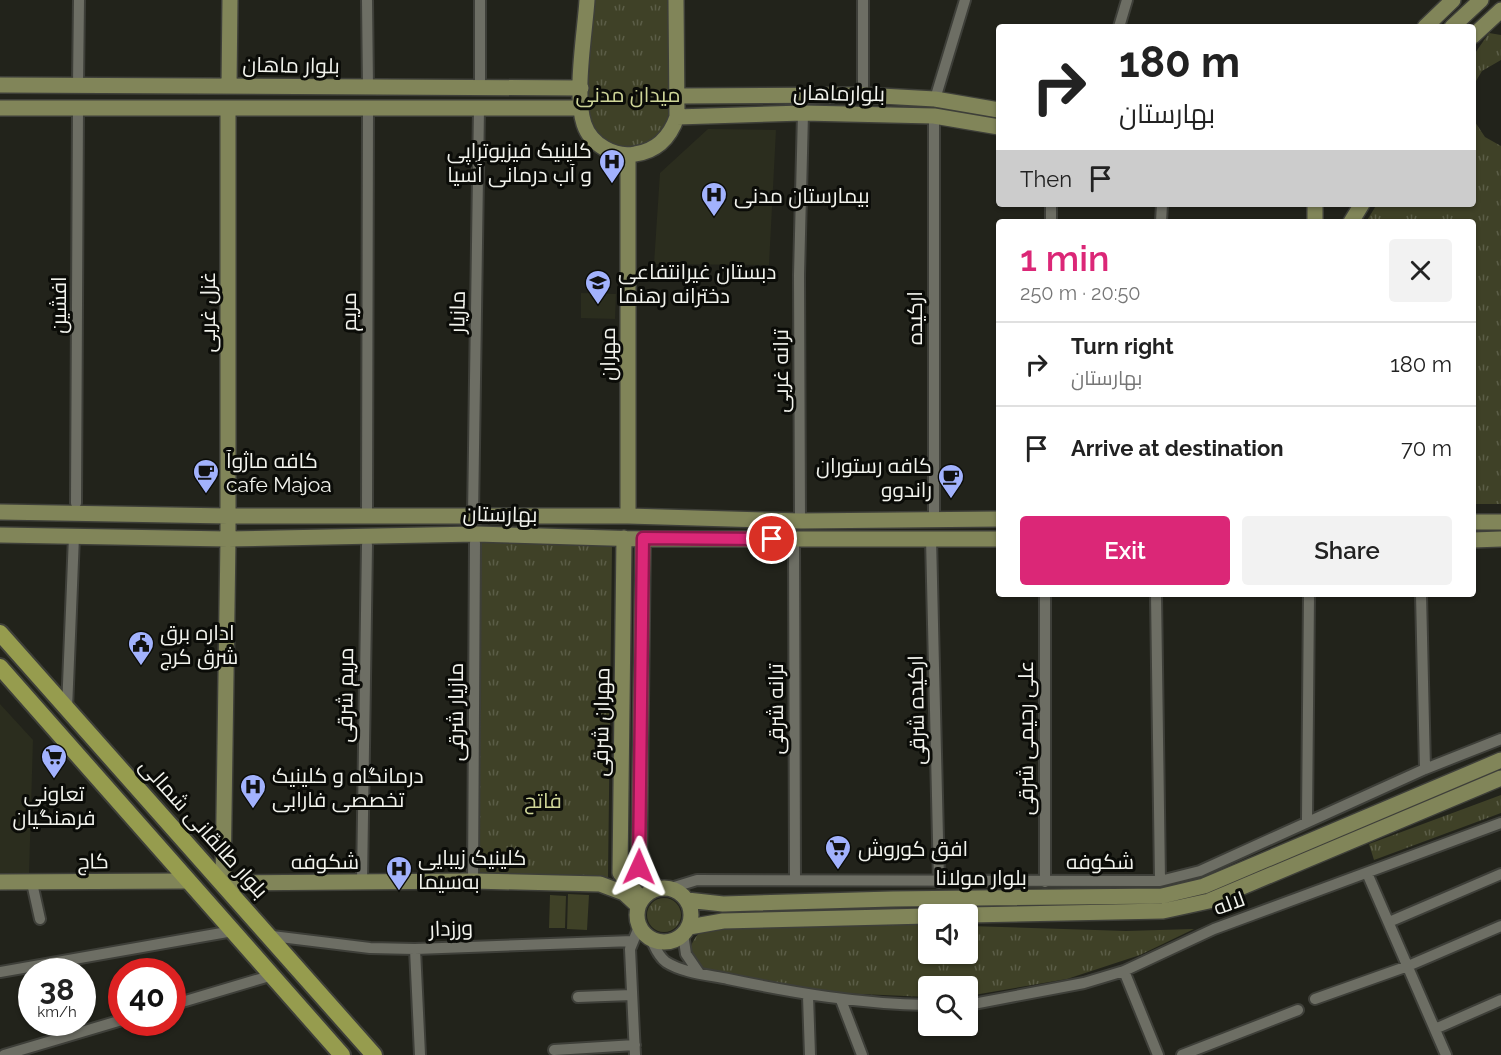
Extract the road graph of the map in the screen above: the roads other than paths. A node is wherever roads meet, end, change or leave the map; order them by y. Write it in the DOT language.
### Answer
graph roads {
  1 [pos="79,0"];
  2 [pos="230,0"];
  3 [pos="367,0"];
  4 [pos="480,0"];
  5 [pos="586,0"];
  6 [pos="675,0"];
  7 [pos="863,0"];
  8 [pos="965,0"];
  9 [pos="1127,0"];
  10 [pos="1453,0"];
  11 [pos="1481,0"];
  12 [pos="1499,12"];
  13 [pos="1120,24"];
  14 [pos="1428,24"];
  15 [pos="1455,24"];
  16 [pos="1476,33"];
  17 [pos="0,85"];
  18 [pos="78,85"];
  19 [pos="229,86"];
  20 [pos="368,87"];
  21 [pos="480,87"];
  22 [pos="581,88"];
  23 [pos="863,95"];
  24 [pos="679,96"];
  25 [pos="934,99"];
  26 [pos="0,108"];
  27 [pos="78,108"];
  28 [pos="228,108"];
  29 [pos="368,108"];
  30 [pos="479,108"];
  31 [pos="580,108"];
  32 [pos="996,109"];
  33 [pos="803,113"];
  34 [pos="934,116"];
  35 [pos="677,117"];
  36 [pos="996,126"];
  37 [pos="628,156"];
  38 [pos="76,503"];
  39 [pos="0,512"];
  40 [pos="228,516"];
  41 [pos="367,516"];
  42 [pos="473,516"];
  43 [pos="628,516"];
  44 [pos="934,519"];
  45 [pos="996,519"];
  46 [pos="800,521"];
  47 [pos="1476,522"];
  48 [pos="1501,522"];
  49 [pos="0,535"];
  50 [pos="74,536"];
  51 [pos="624,538"];
  52 [pos="643,538"];
  53 [pos="931,538"];
  54 [pos="228,539"];
  55 [pos="794,539"];
  56 [pos="996,539"];
  57 [pos="1501,539"];
  58 [pos="1476,540"];
  59 [pos="475,543"];
  60 [pos="367,545"];
  61 [pos="1045,597"];
  62 [pos="1156,597"];
  63 [pos="1309,597"];
  64 [pos="1421,597"];
  65 [pos="0,633"];
  66 [pos="0,667"];
  67 [pos="67,710"];
  68 [pos="1501,739"];
  69 [pos="1501,760"];
  70 [pos="1425,769"];
  71 [pos="1501,778"];
  72 [pos="1307,821"];
  73 [pos="1501,823"];
  74 [pos="191,848"];
  75 [pos="171,864"];
  76 [pos="1367,873"];
  77 [pos="1501,874"];
  78 [pos="795,880"];
  79 [pos="186,881"];
  80 [pos="473,881"];
  81 [pos="1160,881"];
  82 [pos="0,882"];
  83 [pos="362,882"];
  84 [pos="939,882"];
  85 [pos="1045,882"];
  86 [pos="222,883"];
  87 [pos="32,884"];
  88 [pos="664,888"];
  89 [pos="687,900"];
  90 [pos="640,902"];
  91 [pos="978,915"];
  92 [pos="918,916"];
  93 [pos="40,919"];
  94 [pos="1389,922"];
  95 [pos="1501,926"];
  96 [pos="686,930"];
  97 [pos="232,931"];
  98 [pos="636,934"];
  99 [pos="272,936"];
  100 [pos="651,939"];
  101 [pos="415,949"];
  102 [pos="1408,966"];
  103 [pos="1124,971"];
  104 [pos="0,972"];
  105 [pos="699,973"];
  106 [pos="273,975"];
  107 [pos="632,995"];
  108 [pos="808,996"];
  109 [pos="578,997"];
  110 [pos="1315,999"];
  111 [pos="1501,999"];
  112 [pos="842,1000"];
  113 [pos="186,1001"];
  114 [pos="978,1003"];
  115 [pos="918,1004"];
  116 [pos="1298,1010"];
  117 [pos="108,1024"];
  118 [pos="1435,1029"];
  119 [pos="554,1050"];
  120 [pos="635,1050"];
  121 [pos="4,1055"];
  122 [pos="342,1055"];
  123 [pos="374,1055"];
  124 [pos="420,1055"];
  125 [pos="810,1055"];
  126 [pos="862,1055"];
  127 [pos="1157,1055"];
  128 [pos="1182,1055"];
  129 [pos="1446,1055"];
  1 -- 18 [label="street"];
  2 -- 19 [label="main road"];
  3 -- 20 [label="street"];
  4 -- 21 [label="street"];
  5 -- 22 [label="main road"];
  6 -- 24 [label="main road"];
  7 -- 23 [label="street"];
  8 -- 25 [label="street"];
  9 -- 13 [label="street"];
  10 -- 14 [label="main road"];
  11 -- 15 [label="main road"];
  12 -- 16 [label="main road"];
  17 -- 18 [label="main road, بلوار ماهان"];
  18 -- 19 [label="main road, بلوار ماهان"];
  19 -- 20 [label="main road, بلوار ماهان"];
  20 -- 21 [label="main road, بلوار ماهان"];
  21 -- 22 [label="main road, بلوار ماهان"];
  22 -- 31 [label="main road"];
  23 -- 24 [label="main road"];
  23 -- 25 [label="main road"];
  24 -- 35 [label="main road"];
  25 -- 32 [label="main road"];
  26 -- 27 [label="main road, بلوار ماهان"];
  27 -- 28 [label="main road, بلوار ماهان"];
  27 -- 38 [label="street, افشین"];
  28 -- 29 [label="main road, بلوار ماهان"];
  28 -- 40 [label="main road, غزل غربی"];
  29 -- 30 [label="main road, بلوار ماهان"];
  29 -- 41 [label="street, مریم"];
  30 -- 31 [label="main road, بلوار ماهان"];
  30 -- 42 [label="street, مازیار"];
  31 -- 37 [label="main road"];
  33 -- 34 [label="main road, بلوارماهان"];
  33 -- 35 [label="main road, بلوارماهان"];
  33 -- 46 [label="street, ترانه غربی"];
  34 -- 36 [label="main road, بلوارماهان"];
  34 -- 44 [label="street, ارکیده"];
  35 -- 37 [label="main road"];
  37 -- 43 [label="main road, مهران"];
  39 -- 40 [label="main road, بهارستان"];
  40 -- 41 [label="main road, بهارستان"];
  40 -- 54 [label="main road, غزل غربی"];
  41 -- 42 [label="main road, بهارستان"];
  42 -- 43 [label="main road, بهارستان"];
  43 -- 46 [label="main road, بهارستان"];
  44 -- 45 [label="main road, بهارستان"];
  44 -- 46 [label="main road, بهارستان"];
  47 -- 48 [label="main road"];
  49 -- 50 [label="main road, بهارستان"];
  50 -- 54 [label="main road, بهارستان"];
  50 -- 67 [label="street"];
  51 -- 52 [label="main road, بهارستان"];
  51 -- 54 [label="main road, بهارستان"];
  51 -- 90 [label="main road, مهران شرقی"];
  52 -- 55 [label="main road, بهارستان"];
  52 -- 88 [label="main road, مهران شرقی"];
  53 -- 55 [label="main road, بهارستان"];
  53 -- 56 [label="main road, بهارستان"];
  53 -- 84 [label="street, ارکیده شرقی"];
  54 -- 86 [label="main road, غزل غربی"];
  55 -- 78 [label="street, ترانه شرقی"];
  57 -- 58 [label="main road"];
  59 -- 80 [label="street, مازیار شرقی"];
  60 -- 83 [label="street, مریم شرقی"];
  61 -- 85 [label="street, علی رحیمی شرقی"];
  62 -- 81 [label="street"];
  63 -- 72 [label="street"];
  64 -- 70 [label="street"];
  65 -- 67 [label="main road, بلوار طالقانی شمالی"];
  66 -- 75 [label="main road"];
  67 -- 74 [label="main road, بلوار طالقانی شمالی"];
  68 -- 70 [label="street, شکوفه"];
  69 -- 89 [label="main road, بلوار مولانا"];
  70 -- 72 [label="street, شکوفه"];
  71 -- 91 [label="main road, بلوار مولانا"];
  72 -- 81 [label="street, شکوفه"];
  73 -- 76 [label="street, لاله"];
  74 -- 75 [label="main road"];
  74 -- 86 [label="main road, بلوار طالقانی شمالی"];
  75 -- 79 [label="main road"];
  76 -- 94 [label="street"];
  76 -- 103 [label="street, لاله"];
  77 -- 94 [label="street"];
  78 -- 84 [label="street, شکوفه"];
  78 -- 88 [label="street, شکوفه"];
  79 -- 87 [label="main road, کاج"];
  79 -- 97 [label="main road"];
  80 -- 83 [label="main road, شکوفه"];
  80 -- 90 [label="main road, شکوفه"];
  81 -- 85 [label="street, شکوفه"];
  82 -- 87 [label="main road, کاج"];
  83 -- 86 [label="main road, شکوفه"];
  84 -- 85 [label="street, شکوفه"];
  86 -- 99 [label="main road, بلوار طالقانی شمالی"];
  87 -- 93 [label="street"];
  88 -- 89 [label="main road"];
  88 -- 90 [label="main road"];
  89 -- 96 [label="main road"];
  90 -- 98 [label="main road"];
  92 -- 96 [label="main road, بلوار مولانا"];
  94 -- 102 [label="street"];
  95 -- 102 [label="street"];
  96 -- 100 [label="main road"];
  96 -- 105 [label="street"];
  97 -- 104 [label="street"];
  97 -- 106 [label="main road"];
  98 -- 100 [label="main road"];
  98 -- 101 [label="street, ورزدار"];
  98 -- 107 [label="street"];
  99 -- 101 [label="street, ورزدار"];
  99 -- 123 [label="main road, بلوار طالقانی شمالی"];
  100 -- 105 [label="street"];
  101 -- 124 [label="street"];
  102 -- 110 [label="street"];
  102 -- 118 [label="street"];
  103 -- 114 [label="street, لاله"];
  103 -- 127 [label="street"];
  105 -- 108 [label="street"];
  106 -- 113 [label="street"];
  106 -- 122 [label="main road"];
  107 -- 109 [label="street"];
  107 -- 120 [label="street"];
  108 -- 112 [label="street"];
  108 -- 125 [label="street"];
  111 -- 118 [label="street"];
  112 -- 115 [label="street"];
  112 -- 126 [label="street"];
  116 -- 128 [label="street"];
  117 -- 121 [label="street"];
  118 -- 129 [label="street"];
  119 -- 120 [label="street"];
}
